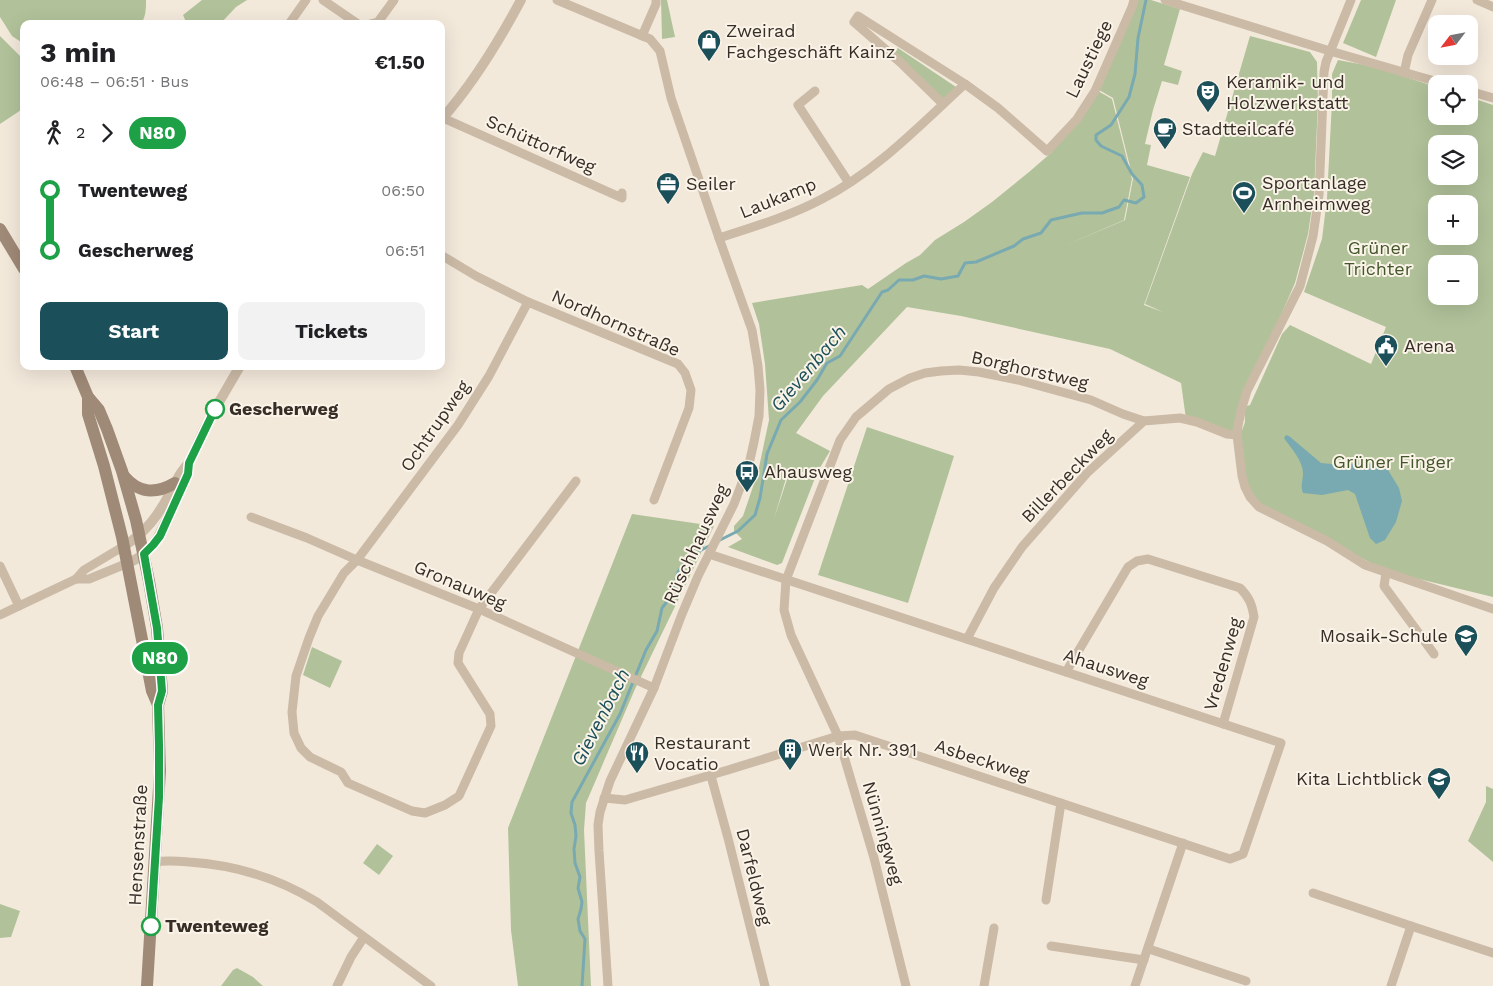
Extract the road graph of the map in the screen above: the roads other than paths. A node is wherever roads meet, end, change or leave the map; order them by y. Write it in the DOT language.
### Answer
graph roads {
  1 [pos="306,0"];
  2 [pos="323,0"];
  3 [pos="394,0"];
  4 [pos="521,0"];
  5 [pos="556,0"];
  6 [pos="656,0"];
  7 [pos="1134,0"];
  8 [pos="1165,0"];
  9 [pos="1351,0"];
  10 [pos="1432,0"];
  11 [pos="1477,0"];
  12 [pos="1493,7"];
  13 [pos="292,20"];
  14 [pos="352,20"];
  15 [pos="379,20"];
  16 [pos="642,36"];
  17 [pos="1330,51"];
  18 [pos="1404,73"];
  19 [pos="1428,79"];
  20 [pos="965,84"];
  21 [pos="815,91"];
  22 [pos="1478,94"];
  23 [pos="1493,98"];
  24 [pos="943,104"];
  25 [pos="445,116"];
  26 [pos="445,121"];
  27 [pos="849,183"];
  28 [pos="622,194"];
  29 [pos="0,229"];
  30 [pos="719,238"];
  31 [pos="445,257"];
  32 [pos="20,262"];
  33 [pos="528,302"];
  34 [pos="77,370"];
  35 [pos="238,370"];
  36 [pos="88,397"];
  37 [pos="1144,421"];
  38 [pos="1237,435"];
  39 [pos="189,463"];
  40 [pos="123,474"];
  41 [pos="576,481"];
  42 [pos="175,483"];
  43 [pos="654,500"];
  44 [pos="250,517"];
  45 [pos="140,535"];
  46 [pos="124,546"];
  47 [pos="144,554"];
  48 [pos="709,554"];
  49 [pos="357,560"];
  50 [pos="128,563"];
  51 [pos="0,566"];
  52 [pos="1386,573"];
  53 [pos="76,579"];
  54 [pos="786,580"];
  55 [pos="19,606"];
  56 [pos="479,609"];
  57 [pos="1493,609"];
  58 [pos="0,615"];
  59 [pos="967,639"];
  60 [pos="1434,654"];
  61 [pos="1066,672"];
  62 [pos="654,688"];
  63 [pos="158,705"];
  64 [pos="1223,724"];
  65 [pos="838,736"];
  66 [pos="1276,756"];
  67 [pos="711,776"];
  68 [pos="604,798"];
  69 [pos="1061,803"];
  70 [pos="1183,843"];
  71 [pos="155,862"];
  72 [pos="1312,893"];
  73 [pos="1046,900"];
  74 [pos="1411,926"];
  75 [pos="994,928"];
  76 [pos="364,937"];
  77 [pos="1051,946"];
  78 [pos="1149,949"];
  79 [pos="1493,953"];
  80 [pos="1144,960"];
  81 [pos="1246,981"];
  82 [pos="147,986"];
  83 [pos="337,986"];
  84 [pos="431,986"];
  85 [pos="608,986"];
  86 [pos="765,986"];
  87 [pos="906,986"];
  88 [pos="984,986"];
  89 [pos="989,986"];
  90 [pos="1136,986"];
  91 [pos="1391,986"];
  1 -- 13 [label="street"];
  2 -- 14 [label="street"];
  3 -- 15 [label="street"];
  4 -- 25 [label="street"];
  5 -- 16 [label="street, Rüschhausweg"];
  6 -- 16 [label="street"];
  7 -- 20 [label="street, Laustiege"];
  8 -- 17 [label="street"];
  9 -- 17 [label="street"];
  10 -- 18 [label="street"];
  11 -- 12 [label="street"];
  16 -- 30 [label="street, Rüschhausweg"];
  17 -- 18 [label="street"];
  17 -- 38 [label="street"];
  18 -- 19 [label="street"];
  20 -- 24 [label="street, Laukamp"];
  20 -- 24 [label="street"];
  21 -- 27 [label="street, Laukamp"];
  22 -- 23 [label="street"];
  24 -- 27 [label="street, Laukamp"];
  26 -- 28 [label="street, Schüttorfweg"];
  27 -- 30 [label="street, Laukamp"];
  29 -- 32 [label="main road"];
  30 -- 48 [label="street, Rüschhausweg"];
  31 -- 33 [label="street, Nordhornstraße"];
  33 -- 43 [label="street, Nordhornstraße"];
  33 -- 49 [label="street, Ochtrupweg"];
  34 -- 36 [label="main road"];
  35 -- 39 [label="street"];
  36 -- 40 [label="main road, Hensenstraße"];
  36 -- 46 [label="main road, Hensenstraße"];
  37 -- 38 [label="street"];
  37 -- 54 [label="street, Borghorstweg"];
  37 -- 59 [label="street, Billerbeckweg"];
  38 -- 52 [label="street"];
  39 -- 42 [label="street"];
  39 -- 47 [label="street"];
  40 -- 42 [label="main road"];
  40 -- 45 [label="main road, Hensenstraße"];
  41 -- 56 [label="street"];
  42 -- 45 [label="street"];
  44 -- 49 [label="street, Gronauweg"];
  45 -- 46 [label="street"];
  45 -- 47 [label="main road, Hensenstraße"];
  46 -- 50 [label="main road, Hensenstraße"];
  46 -- 53 [label="street"];
  47 -- 50 [label="street"];
  47 -- 63 [label="main road, Hensenstraße"];
  48 -- 54 [label="street, Ahausweg"];
  48 -- 62 [label="street, Rüschhausweg"];
  49 -- 56 [label="street, Gronauweg"];
  49 -- 56 [label="street, Ochtrupweg"];
  50 -- 53 [label="street"];
  50 -- 63 [label="main road, Hensenstraße"];
  51 -- 55 [label="street"];
  52 -- 57 [label="street"];
  52 -- 60 [label="street"];
  53 -- 55 [label="street"];
  54 -- 59 [label="street, Ahausweg"];
  54 -- 65 [label="street, Nünningweg"];
  55 -- 58 [label="street"];
  56 -- 62 [label="street, Gronauweg"];
  59 -- 61 [label="street, Ahausweg"];
  61 -- 64 [label="street, Ahausweg"];
  61 -- 64 [label="street, Vredenweg"];
  62 -- 68 [label="street, Rüschhausweg"];
  63 -- 71 [label="main road, Hensenstraße"];
  64 -- 66 [label="street, Ahausweg"];
  65 -- 67 [label="street, Asbeckweg"];
  65 -- 69 [label="street, Asbeckweg"];
  65 -- 87 [label="street, Nünningweg"];
  66 -- 70 [label="street, Asbeckweg"];
  67 -- 68 [label="street, Asbeckweg"];
  67 -- 86 [label="street, Darfeldweg"];
  68 -- 85 [label="street, Rüschhausweg"];
  69 -- 70 [label="street, Asbeckweg"];
  69 -- 73 [label="street"];
  70 -- 78 [label="street"];
  71 -- 76 [label="street"];
  71 -- 82 [label="main road, Hensenstraße"];
  72 -- 74 [label="street"];
  74 -- 79 [label="street"];
  74 -- 91 [label="street"];
  75 -- 88 [label="street"];
  76 -- 83 [label="street"];
  76 -- 84 [label="street"];
  77 -- 80 [label="street"];
  78 -- 80 [label="street"];
  78 -- 81 [label="street"];
  80 -- 90 [label="street"];
  88 -- 89 [label="street"];
}
